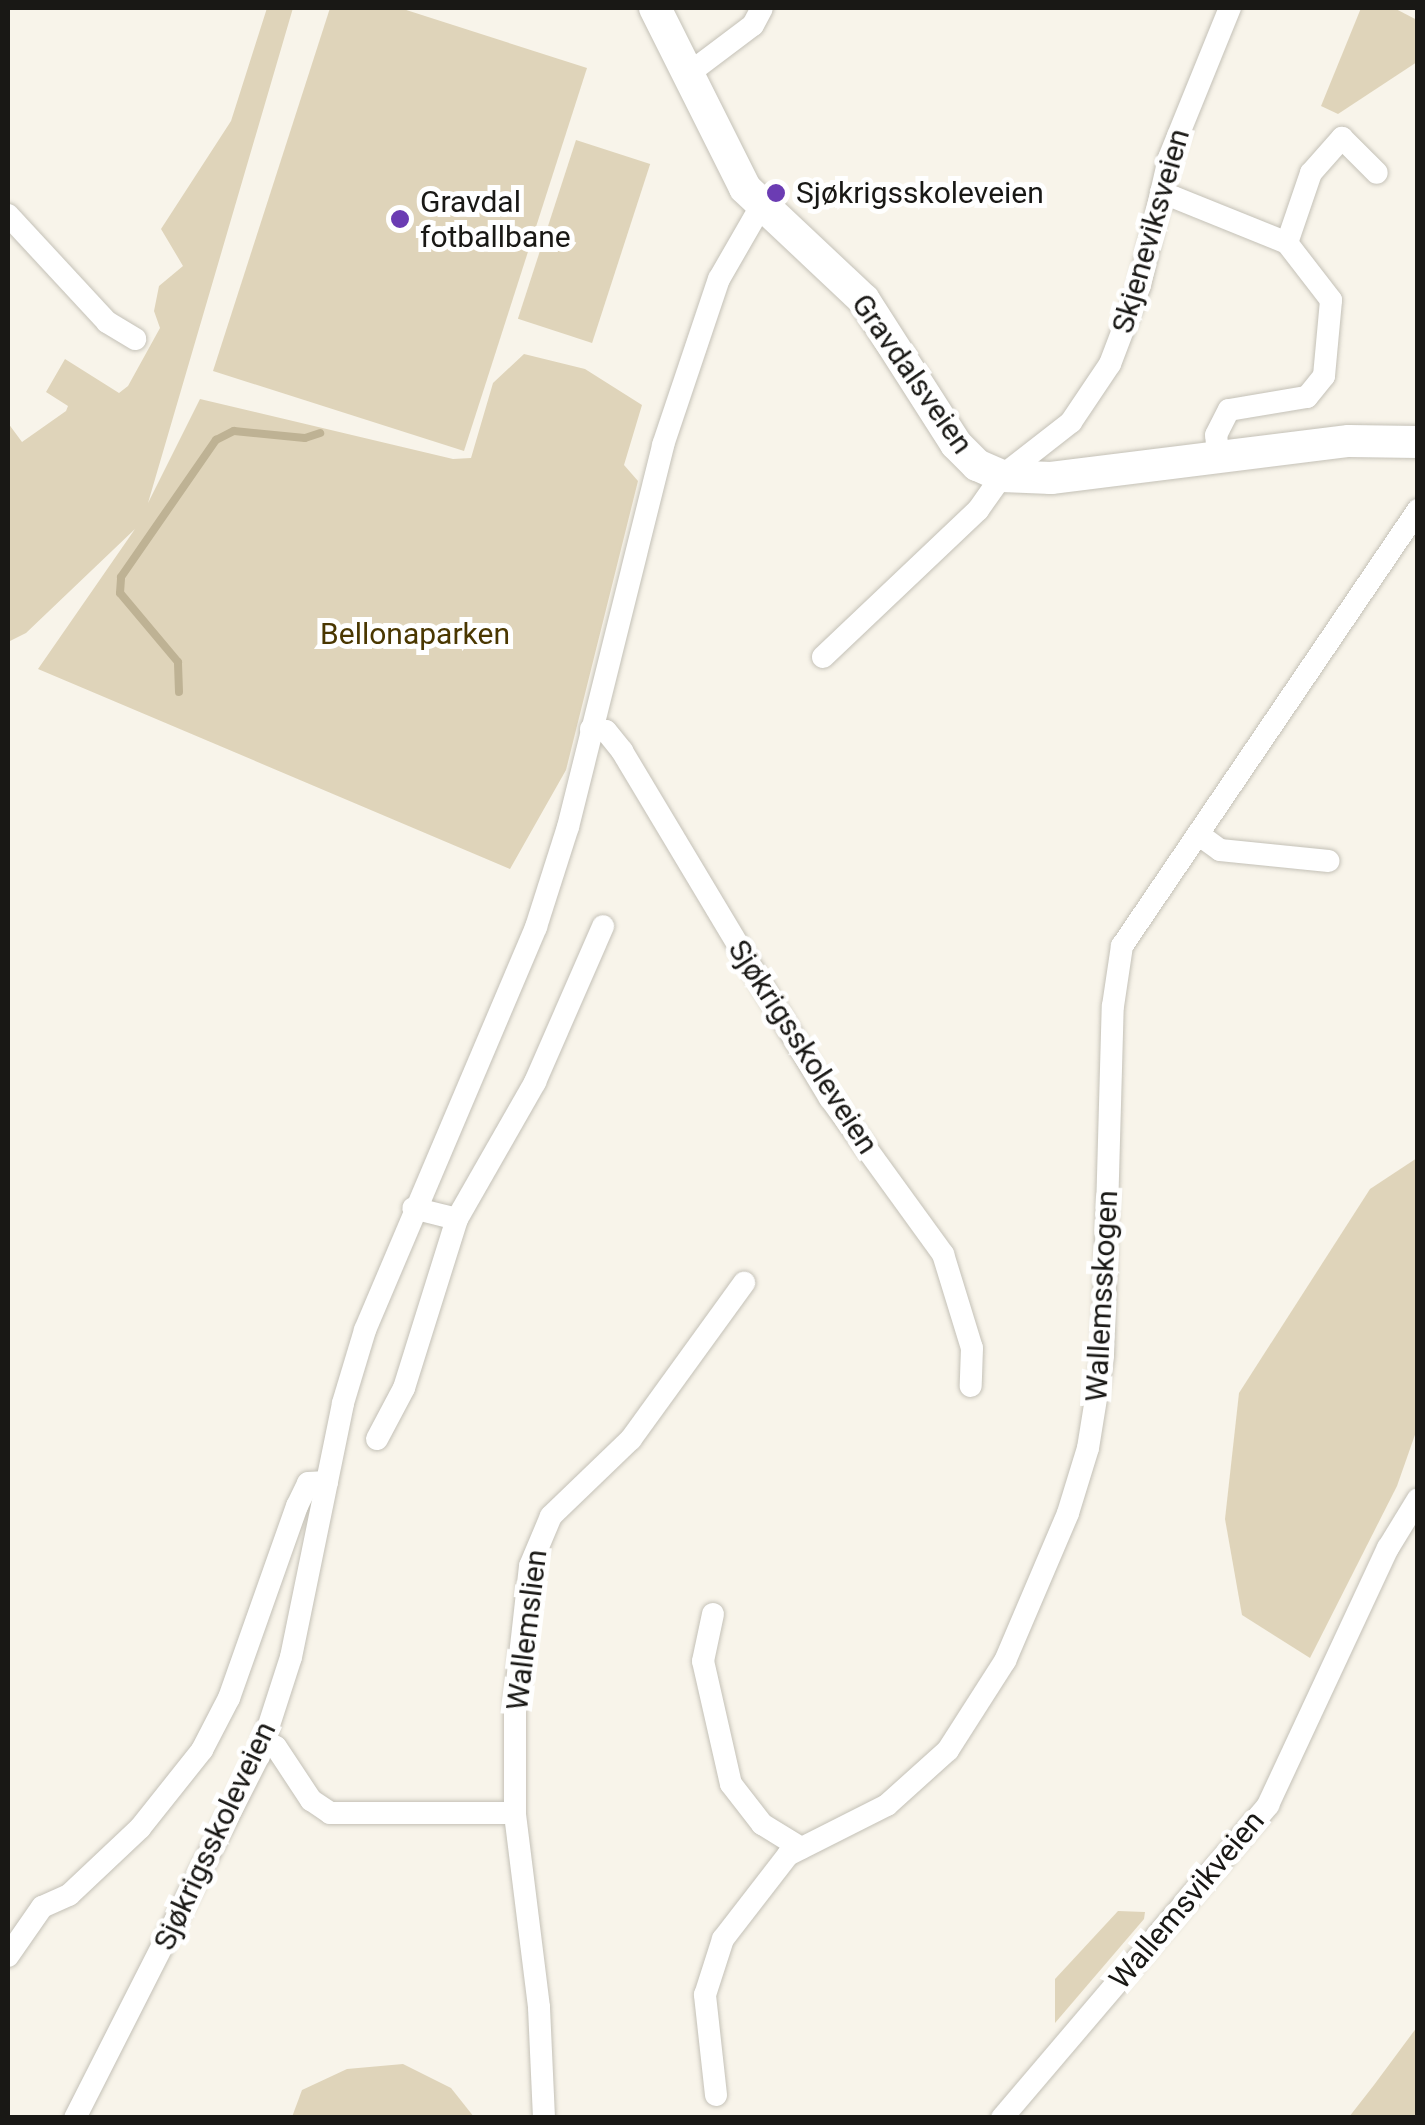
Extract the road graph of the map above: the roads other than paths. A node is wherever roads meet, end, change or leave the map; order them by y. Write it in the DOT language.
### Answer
graph roads {
  1 [pos="655,8"];
  2 [pos="762,8"];
  3 [pos="1230,8"];
  4 [pos="688,74"];
  5 [pos="1377,173"];
  6 [pos="1161,192"];
  7 [pos="761,206"];
  8 [pos="8,215"];
  9 [pos="1287,242"];
  10 [pos="135,338"];
  11 [pos="1418,442"];
  12 [pos="1218,456"];
  13 [pos="1002,476"];
  14 [pos="1418,510"];
  15 [pos="822,658"];
  16 [pos="591,729"];
  17 [pos="1198,834"];
  18 [pos="1328,861"];
  19 [pos="603,926"];
  20 [pos="412,1208"];
  21 [pos="457,1219"];
  22 [pos="744,1282"];
  23 [pos="971,1386"];
  24 [pos="377,1439"];
  25 [pos="327,1482"];
  26 [pos="1418,1499"];
  27 [pos="714,1614"];
  28 [pos="264,1742"];
  29 [pos="515,1813"];
  30 [pos="801,1848"];
  31 [pos="8,1956"];
  32 [pos="716,2095"];
  33 [pos="74,2118"];
  34 [pos="544,2118"];
  35 [pos="1002,2118"];
  1 -- 4 [label="main road, Gravdalsveien"];
  2 -- 4 [label="street"];
  3 -- 6 [label="street, Skjeneviksveien"];
  4 -- 7 [label="main road, Gravdalsveien"];
  5 -- 9 [label="street"];
  6 -- 9 [label="street"];
  6 -- 13 [label="street, Skjeneviksveien"];
  7 -- 13 [label="main road, Gravdalsveien"];
  7 -- 16 [label="street, Sjøkrigsskoleveien"];
  8 -- 10 [label="street"];
  9 -- 12 [label="street"];
  11 -- 12 [label="main road, Gravdalsveien"];
  12 -- 13 [label="main road, Gravdalsveien"];
  13 -- 15 [label="street, Gravdalsveien"];
  14 -- 17 [label="street, Wallemsskogen"];
  16 -- 20 [label="street, Sjøkrigsskoleveien"];
  16 -- 23 [label="street, Sjøkrigsskoleveien"];
  17 -- 18 [label="street"];
  17 -- 30 [label="street, Wallemsskogen"];
  19 -- 21 [label="street"];
  20 -- 21 [label="street"];
  20 -- 25 [label="street, Sjøkrigsskoleveien"];
  21 -- 24 [label="street"];
  22 -- 29 [label="street, Wallemslien"];
  25 -- 28 [label="street, Sjøkrigsskoleveien"];
  25 -- 31 [label="street, Sjøkrigsskoleveien"];
  26 -- 35 [label="street, Wallemsvikveien"];
  27 -- 30 [label="street"];
  28 -- 29 [label="street"];
  28 -- 33 [label="street, Sjøkrigsskoleveien"];
  29 -- 34 [label="street, Wallemslien"];
  30 -- 32 [label="street, Wallemsskogen"];
}
